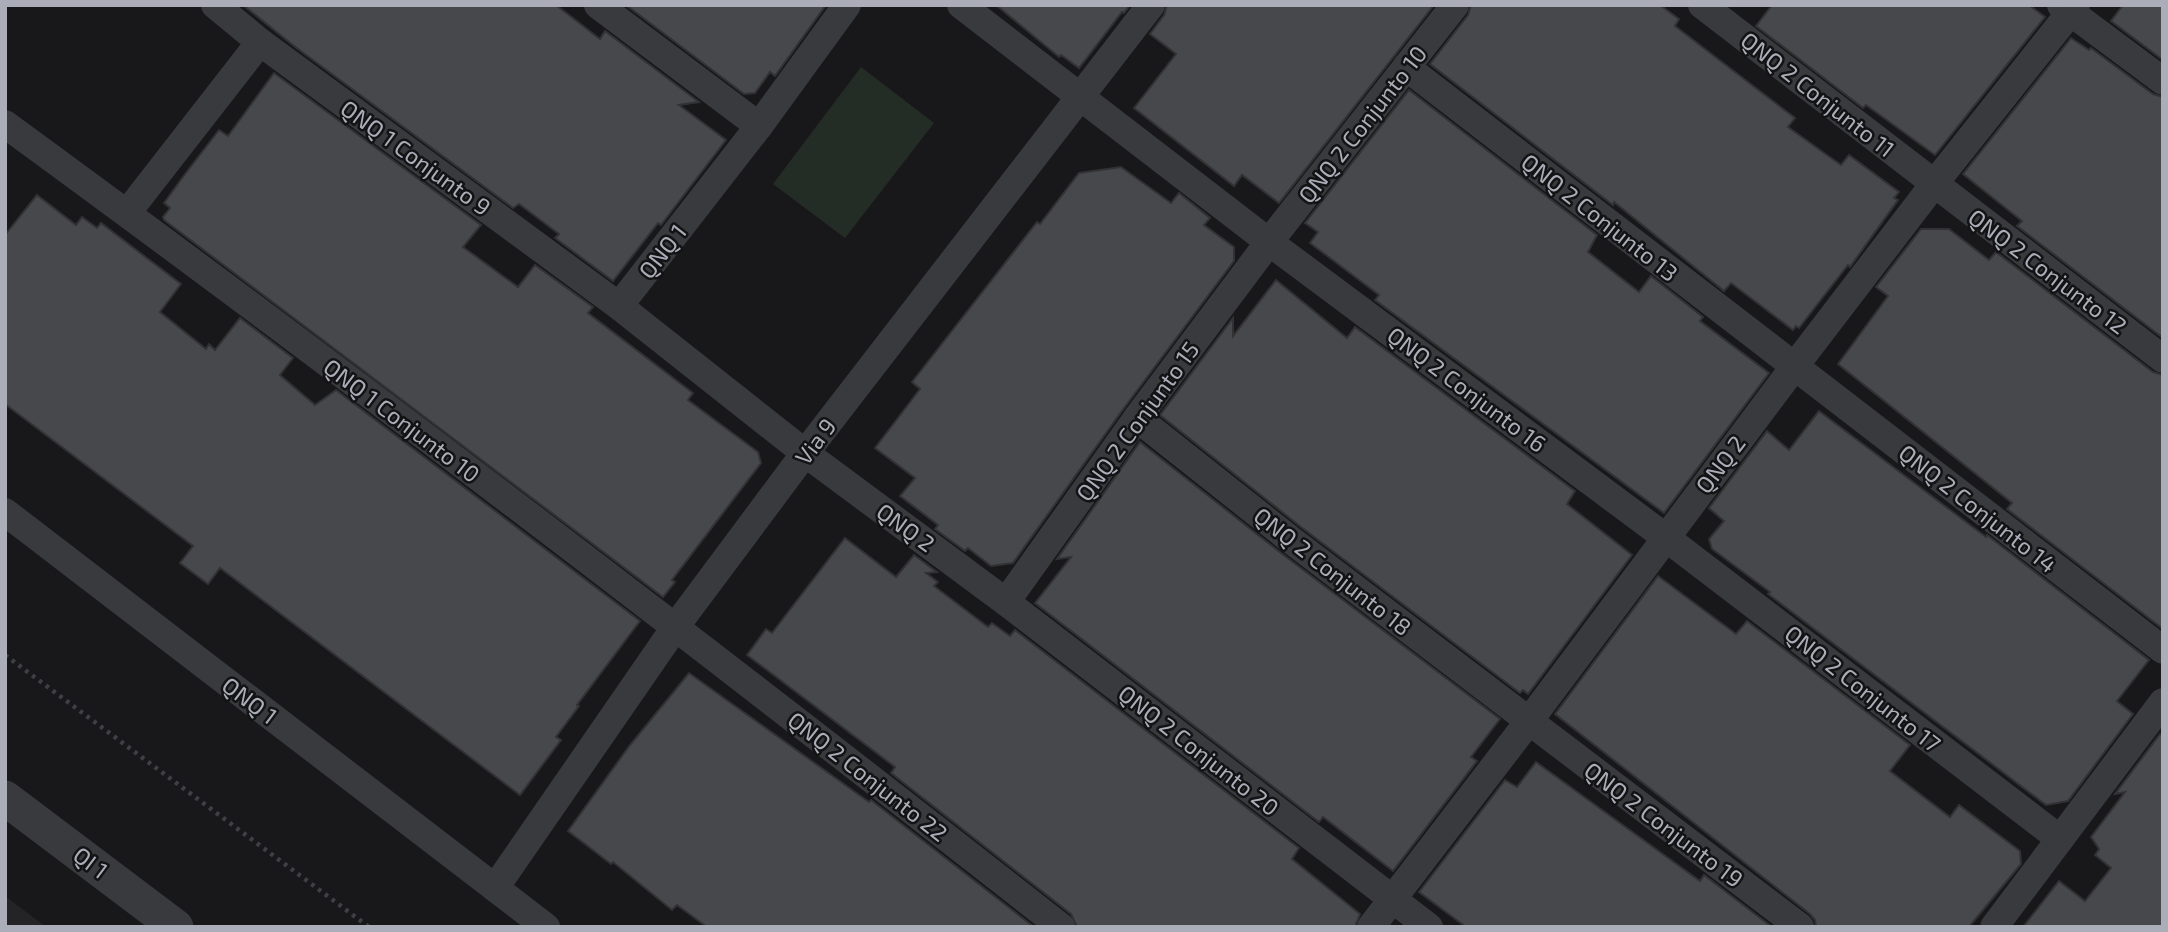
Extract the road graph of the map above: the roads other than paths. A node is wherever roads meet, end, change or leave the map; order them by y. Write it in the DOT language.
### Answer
graph roads {
  1 [pos="215,5"];
  2 [pos="598,5"];
  3 [pos="847,5"];
  4 [pos="961,5"];
  5 [pos="1151,5"];
  6 [pos="1455,5"];
  7 [pos="1702,5"];
  8 [pos="2069,8"];
  9 [pos="260,42"];
  10 [pos="1406,67"];
  11 [pos="2163,81"];
  12 [pos="1082,96"];
  13 [pos="5,124"];
  14 [pos="760,125"];
  15 [pos="1934,184"];
  16 [pos="127,213"];
  17 [pos="1269,242"];
  18 [pos="619,306"];
  19 [pos="2163,359"];
  20 [pos="1794,367"];
  21 [pos="1137,418"];
  22 [pos="805,453"];
  23 [pos="5,512"];
  24 [pos="1665,537"];
  25 [pos="1006,602"];
  26 [pos="676,626"];
  27 [pos="2163,650"];
  28 [pos="2163,702"];
  29 [pos="1529,721"];
  30 [pos="5,798"];
  31 [pos="2060,839"];
  32 [pos="495,888"];
  33 [pos="1391,898"];
  34 [pos="176,927"];
  35 [pos="546,927"];
  36 [pos="1061,927"];
  37 [pos="1371,927"];
  38 [pos="1429,927"];
  39 [pos="1800,927"];
  40 [pos="1994,927"];
  1 -- 9 [label="street, QNQ 1 Conjunto 9"];
  2 -- 14 [label="street"];
  3 -- 14 [label="street, QNQ 1"];
  4 -- 12 [label="street"];
  5 -- 12 [label="street, Via 9"];
  6 -- 10 [label="street, QNQ 2 Conjunto 10"];
  7 -- 15 [label="street, QNQ 2 Conjunto 11"];
  8 -- 11 [label="street"];
  8 -- 15 [label="street, QNQ 2"];
  9 -- 16 [label="street"];
  9 -- 18 [label="street, QNQ 1 Conjunto 9"];
  10 -- 17 [label="street, QNQ 2 Conjunto 10"];
  10 -- 20 [label="street, QNQ 2 Conjunto 13"];
  12 -- 17 [label="street"];
  12 -- 22 [label="street, Via 9"];
  13 -- 16 [label="street"];
  14 -- 18 [label="street, QNQ 1"];
  15 -- 19 [label="street, QNQ 2 Conjunto 12"];
  15 -- 20 [label="street, QNQ 2"];
  16 -- 26 [label="street, QNQ 1 Conjunto 10"];
  17 -- 21 [label="street, QNQ 2 Conjunto 15"];
  17 -- 24 [label="street, QNQ 2 Conjunto 16"];
  18 -- 22 [label="street"];
  20 -- 24 [label="street, QNQ 2"];
  20 -- 27 [label="street, QNQ 2 Conjunto 14"];
  21 -- 25 [label="street, QNQ 2 Conjunto 15"];
  21 -- 29 [label="street, QNQ 2 Conjunto 18"];
  22 -- 25 [label="street, QNQ 2"];
  22 -- 26 [label="street, Via 9"];
  23 -- 32 [label="street, QNQ 1"];
  24 -- 29 [label="street, QNQ 2"];
  24 -- 31 [label="street, QNQ 2 Conjunto 17"];
  25 -- 33 [label="street, QNQ 2 Conjunto 20"];
  26 -- 32 [label="street, Via 9"];
  26 -- 36 [label="street, QNQ 2 Conjunto 22"];
  28 -- 31 [label="street"];
  29 -- 33 [label="street, QNQ 2"];
  29 -- 39 [label="street, QNQ 2 Conjunto 19"];
  30 -- 34 [label="street, QI 1"];
  31 -- 40 [label="street"];
  32 -- 35 [label="street"];
  33 -- 37 [label="street, QNQ 2"];
  33 -- 38 [label="street, QNQ 2 Conjunto 20"];
}
